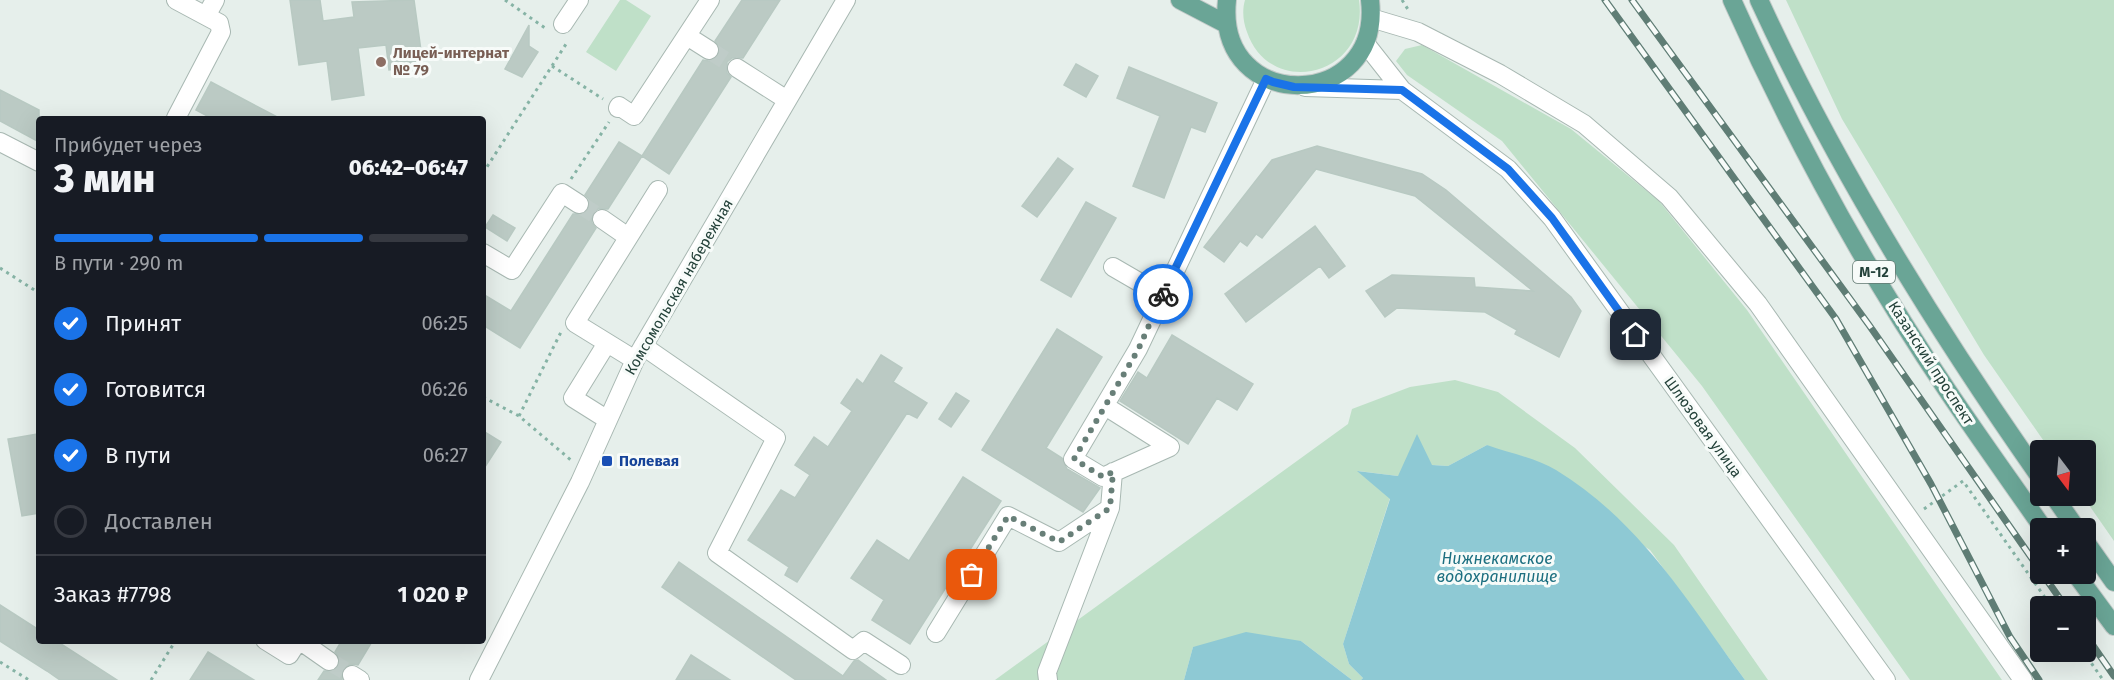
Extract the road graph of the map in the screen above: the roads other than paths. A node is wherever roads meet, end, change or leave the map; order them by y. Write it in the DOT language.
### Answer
graph roads {
  1 [pos="176,0"];
  2 [pos="215,0"];
  3 [pos="579,0"];
  4 [pos="710,0"];
  5 [pos="846,0"];
  6 [pos="1180,0"];
  7 [pos="1227,0"];
  8 [pos="1732,0"];
  9 [pos="1759,0"];
  10 [pos="1370,9"];
  11 [pos="206,16"];
  12 [pos="1226,24"];
  13 [pos="560,32"];
  14 [pos="687,36"];
  15 [pos="1365,43"];
  16 [pos="709,50"];
  17 [pos="737,68"];
  18 [pos="1266,79"];
  19 [pos="1294,87"];
  20 [pos="1402,90"];
  21 [pos="787,99"];
  22 [pos="612,104"];
  23 [pos="177,116"];
  24 [pos="0,141"];
  25 [pos="36,160"];
  26 [pos="658,190"];
  27 [pos="579,204"];
  28 [pos="602,219"];
  29 [pos="628,237"];
  30 [pos="486,255"];
  31 [pos="1113,267"];
  32 [pos="1163,296"];
  33 [pos="608,343"];
  34 [pos="639,353"];
  35 [pos="1105,406"];
  36 [pos="608,420"];
  37 [pos="2030,463"];
  38 [pos="1113,472"];
  39 [pos="1110,508"];
  40 [pos="2036,518"];
  41 [pos="2096,557"];
  42 [pos="2114,582"];
  43 [pos="2083,584"];
  44 [pos="2114,626"];
  45 [pos="936,633"];
  46 [pos="272,644"];
  47 [pos="296,644"];
  48 [pos="303,644"];
  49 [pos="329,661"];
  50 [pos="901,665"];
  51 [pos="478,680"];
  52 [pos="1048,680"];
  53 [pos="1886,680"];
  54 [pos="2023,680"];
  1 -- 11 [label="street"];
  2 -- 11 [label="street"];
  3 -- 13 [label="street"];
  4 -- 14 [label="street"];
  5 -- 21 [label="street, Комсомольская набережная"];
  6 -- 12 [label="main road"];
  7 -- 12 [label="main road"];
  8 -- 40 [label="main road, Казанский проспект / М-12"];
  9 -- 37 [label="main road, Казанский проспект / М-12"];
  10 -- 15 [label="main road"];
  10 -- 54 [label="street"];
  11 -- 23 [label="street"];
  12 -- 18 [label="main road"];
  14 -- 16 [label="street"];
  14 -- 22 [label="street"];
  15 -- 19 [label="main road"];
  15 -- 20 [label="street, Шлюзовая улица"];
  17 -- 21 [label="street"];
  18 -- 19 [label="main road"];
  18 -- 32 [label="street"];
  19 -- 20 [label="street"];
  20 -- 53 [label="street, Шлюзовая улица"];
  21 -- 34 [label="street, Комсомольская набережная"];
  24 -- 25 [label="street"];
  26 -- 29 [label="street"];
  27 -- 30 [label="street"];
  28 -- 29 [label="street"];
  29 -- 33 [label="street"];
  31 -- 32 [label="street"];
  32 -- 35 [label="street"];
  33 -- 34 [label="street"];
  33 -- 36 [label="street"];
  34 -- 36 [label="street, Комсомольская набережная"];
  34 -- 50 [label="street"];
  35 -- 38 [label="street"];
  35 -- 38 [label="street"];
  36 -- 51 [label="street, Комсомольская набережная"];
  38 -- 39 [label="street"];
  39 -- 45 [label="street"];
  39 -- 52 [label="street"];
  41 -- 42 [label="main road"];
  43 -- 44 [label="main road"];
  46 -- 47 [label="street"];
  48 -- 49 [label="street"];
}
